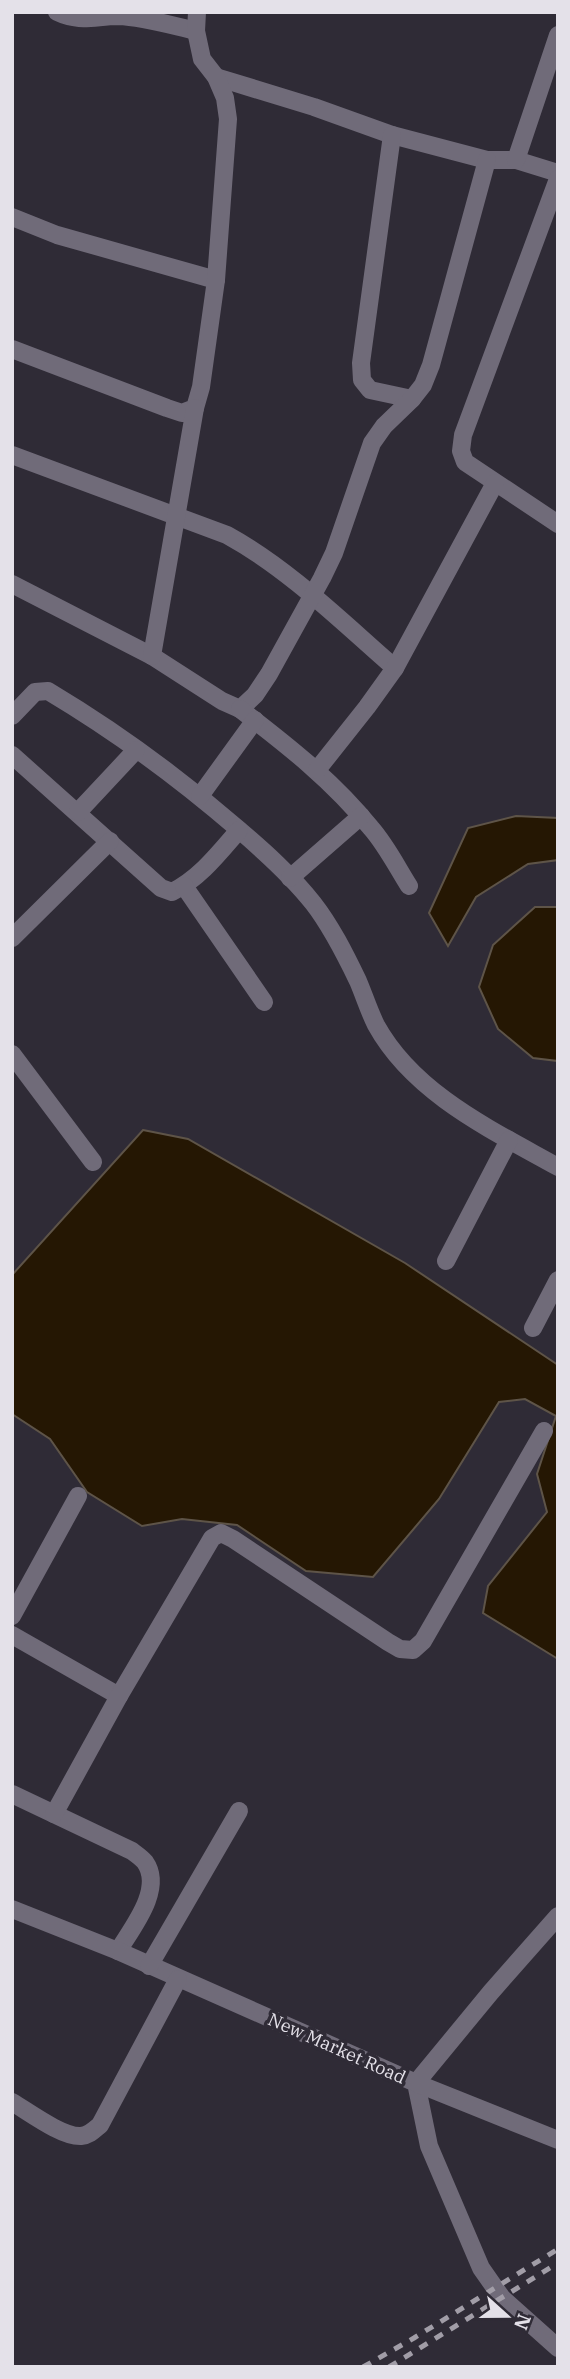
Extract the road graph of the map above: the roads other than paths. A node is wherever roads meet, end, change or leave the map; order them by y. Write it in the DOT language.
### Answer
graph roads {
  1 [pos="57,12"];
  2 [pos="197,12"];
  3 [pos="196,31"];
  4 [pos="558,34"];
  5 [pos="216,77"];
  6 [pos="392,135"];
  7 [pos="487,160"];
  8 [pos="516,160"];
  9 [pos="558,173"];
  10 [pos="558,179"];
  11 [pos="12,217"];
  12 [pos="216,280"];
  13 [pos="12,349"];
  14 [pos="412,399"];
  15 [pos="195,408"];
  16 [pos="12,455"];
  17 [pos="495,483"];
  18 [pos="178,516"];
  19 [pos="558,524"];
  20 [pos="12,584"];
  21 [pos="312,596"];
  22 [pos="152,656"];
  23 [pos="395,668"];
  24 [pos="240,709"];
  25 [pos="12,716"];
  26 [pos="255,720"];
  27 [pos="136,750"];
  28 [pos="12,755"];
  29 [pos="317,770"];
  30 [pos="200,796"];
  31 [pos="78,812"];
  32 [pos="361,816"];
  33 [pos="239,830"];
  34 [pos="110,841"];
  35 [pos="290,877"];
  36 [pos="184,886"];
  37 [pos="409,886"];
  38 [pos="12,938"];
  39 [pos="264,1002"];
  40 [pos="12,1054"];
  41 [pos="509,1140"];
  42 [pos="93,1162"];
  43 [pos="558,1167"];
  44 [pos="446,1261"];
  45 [pos="558,1280"];
  46 [pos="533,1328"];
  47 [pos="544,1431"];
  48 [pos="78,1496"];
  49 [pos="12,1616"];
  50 [pos="12,1635"];
  51 [pos="119,1696"];
  52 [pos="12,1794"];
  53 [pos="239,1811"];
  54 [pos="54,1814"];
  55 [pos="12,1909"];
  56 [pos="558,1916"];
  57 [pos="118,1951"];
  58 [pos="149,1966"];
  59 [pos="178,1979"];
  60 [pos="416,2083"];
  61 [pos="12,2102"];
  62 [pos="558,2140"];
  63 [pos="558,2348"];
  1 -- 3 [label="street"];
  2 -- 3 [label="street"];
  3 -- 5 [label="street"];
  4 -- 8 [label="street"];
  5 -- 6 [label="street"];
  5 -- 12 [label="street"];
  6 -- 7 [label="street"];
  6 -- 14 [label="street"];
  7 -- 8 [label="street"];
  7 -- 14 [label="street"];
  8 -- 9 [label="street"];
  10 -- 17 [label="street"];
  11 -- 12 [label="street"];
  12 -- 15 [label="street"];
  13 -- 15 [label="street"];
  14 -- 21 [label="street"];
  15 -- 18 [label="street"];
  16 -- 18 [label="street"];
  17 -- 19 [label="street"];
  17 -- 23 [label="street"];
  18 -- 21 [label="street"];
  18 -- 22 [label="street"];
  20 -- 22 [label="street"];
  21 -- 23 [label="street"];
  21 -- 24 [label="street"];
  22 -- 24 [label="street"];
  23 -- 29 [label="street"];
  24 -- 26 [label="street"];
  25 -- 27 [label="street"];
  26 -- 29 [label="street"];
  26 -- 30 [label="street"];
  27 -- 30 [label="street"];
  27 -- 31 [label="street"];
  28 -- 31 [label="street"];
  29 -- 32 [label="street"];
  30 -- 33 [label="street"];
  31 -- 34 [label="street"];
  32 -- 35 [label="street"];
  32 -- 37 [label="street"];
  33 -- 35 [label="street"];
  33 -- 36 [label="street"];
  34 -- 36 [label="street"];
  34 -- 38 [label="street"];
  35 -- 41 [label="street"];
  36 -- 39 [label="street"];
  40 -- 42 [label="street"];
  41 -- 43 [label="street"];
  41 -- 44 [label="street"];
  45 -- 46 [label="street"];
  47 -- 51 [label="street"];
  48 -- 49 [label="street"];
  50 -- 51 [label="street"];
  51 -- 54 [label="street"];
  52 -- 54 [label="street"];
  53 -- 58 [label="street"];
  54 -- 57 [label="street"];
  55 -- 57 [label="street, New Market Road"];
  56 -- 60 [label="street"];
  57 -- 58 [label="street, New Market Road"];
  58 -- 59 [label="street, New Market Road"];
  59 -- 60 [label="street, New Market Road"];
  59 -- 61 [label="street"];
  60 -- 62 [label="street"];
  60 -- 63 [label="street, New Market Road"];
}
